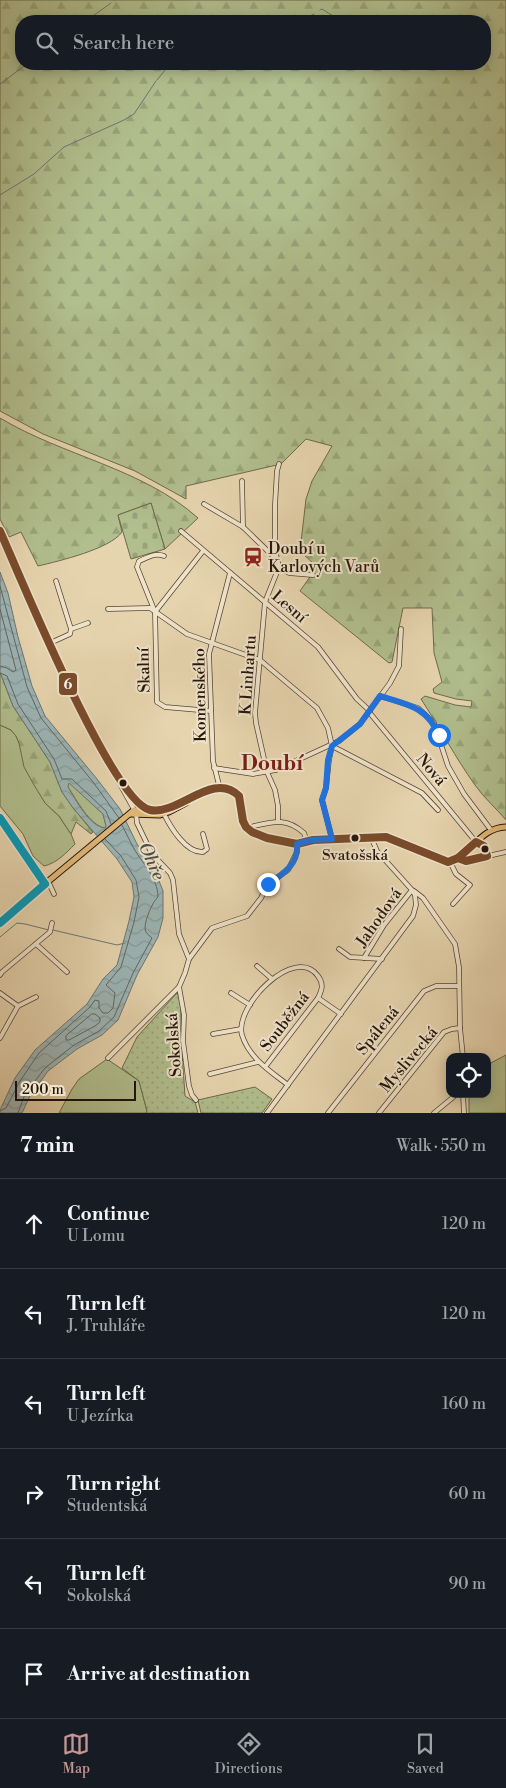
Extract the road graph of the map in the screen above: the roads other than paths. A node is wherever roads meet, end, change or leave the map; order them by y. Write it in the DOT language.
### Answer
graph roads {
  1 [pos="279,464"];
  2 [pos="242,481"];
  3 [pos="204,504"];
  4 [pos="243,527"];
  5 [pos="181,531"];
  6 [pos="1,533"];
  7 [pos="203,551"];
  8 [pos="164,556"];
  9 [pos="278,562"];
  10 [pos="278,567"];
  11 [pos="230,573"];
  12 [pos="313,575"];
  13 [pos="56,581"];
  14 [pos="265,602"];
  15 [pos="108,609"];
  16 [pos="155,612"];
  17 [pos="88,623"];
  18 [pos="71,629"];
  19 [pos="401,629"];
  20 [pos="210,643"];
  21 [pos="48,644"];
  22 [pos="260,660"];
  23 [pos="380,696"];
  24 [pos="210,711"];
  25 [pos="369,711"];
  26 [pos="332,746"];
  27 [pos="110,765"];
  28 [pos="214,768"];
  29 [pos="267,772"];
  30 [pos="219,789"];
  31 [pos="438,810"];
  32 [pos="136,811"];
  33 [pos="163,812"];
  34 [pos="0,818"];
  35 [pos="278,820"];
  36 [pos="254,826"];
  37 [pos="506,827"];
  38 [pos="491,830"];
  39 [pos="203,834"];
  40 [pos="371,836"];
  41 [pos="332,839"];
  42 [pos="307,842"];
  43 [pos="476,842"];
  44 [pos="297,844"];
  45 [pos="506,852"];
  46 [pos="487,856"];
  47 [pos="458,858"];
  48 [pos="450,862"];
  49 [pos="46,882"];
  50 [pos="412,890"];
  51 [pos="54,894"];
  52 [pos="454,904"];
  53 [pos="0,923"];
  54 [pos="52,923"];
  55 [pos="36,944"];
  56 [pos="339,949"];
  57 [pos="364,958"];
  58 [pos="188,959"];
  59 [pos="382,959"];
  60 [pos="257,966"];
  61 [pos="67,972"];
  62 [pos="0,975"];
  63 [pos="272,979"];
  64 [pos="459,986"];
  65 [pos="178,987"];
  66 [pos="0,993"];
  67 [pos="231,993"];
  68 [pos="36,997"];
  69 [pos="318,998"];
  70 [pos="250,1005"];
  71 [pos="18,1006"];
  72 [pos="341,1014"];
  73 [pos="460,1028"];
  74 [pos="241,1029"];
  75 [pos="212,1034"];
  76 [pos="0,1038"];
  77 [pos="463,1053"];
  78 [pos="108,1058"];
  79 [pos="258,1062"];
  80 [pos="265,1067"];
  81 [pos="210,1074"];
  82 [pos="288,1085"];
  83 [pos="452,1098"];
  84 [pos="463,1098"];
  85 [pos="196,1100"];
  86 [pos="267,1113"];
  87 [pos="328,1113"];
  88 [pos="379,1113"];
  89 [pos="434,1113"];
  90 [pos="464,1113"];
  1 -- 9 [label="street, K Linhartu"];
  2 -- 4 [label="street"];
  3 -- 4 [label="street"];
  4 -- 9 [label="street"];
  5 -- 7 [label="street, Lesní"];
  6 -- 21 [label="street"];
  7 -- 11 [label="street, Lesní"];
  7 -- 16 [label="street"];
  8 -- 16 [label="street"];
  9 -- 10 [label="street, K Linhartu"];
  10 -- 12 [label="street"];
  10 -- 14 [label="street, K Linhartu"];
  11 -- 14 [label="street, Lesní"];
  11 -- 20 [label="street, Komenského"];
  13 -- 18 [label="street"];
  14 -- 22 [label="street, K Linhartu"];
  14 -- 25 [label="street, Lesní"];
  15 -- 16 [label="street"];
  16 -- 20 [label="street"];
  16 -- 24 [label="street, Skalní"];
  17 -- 18 [label="street"];
  18 -- 21 [label="street"];
  19 -- 23 [label="street"];
  20 -- 22 [label="street"];
  20 -- 24 [label="street, Komenského"];
  21 -- 27 [label="street"];
  22 -- 26 [label="street"];
  22 -- 29 [label="street, K Linhartu"];
  23 -- 25 [label="street"];
  23 -- 38 [label="street"];
  24 -- 28 [label="street, Komenského"];
  25 -- 26 [label="street"];
  25 -- 43 [label="street, Nová"];
  26 -- 29 [label="street"];
  26 -- 31 [label="street"];
  26 -- 41 [label="street"];
  27 -- 32 [label="street"];
  27 -- 32 [label="street"];
  28 -- 29 [label="street"];
  28 -- 30 [label="street, Komenského"];
  29 -- 35 [label="street, K Linhartu"];
  30 -- 33 [label="main road"];
  30 -- 44 [label="main road"];
  32 -- 33 [label="main road"];
  32 -- 33 [label="main road"];
  32 -- 49 [label="main road"];
  32 -- 58 [label="street"];
  33 -- 39 [label="street"];
  34 -- 49 [label="street"];
  35 -- 36 [label="street"];
  35 -- 42 [label="street"];
  37 -- 38 [label="main road"];
  38 -- 43 [label="main road"];
  40 -- 41 [label="main road"];
  40 -- 48 [label="main road"];
  40 -- 50 [label="street"];
  41 -- 42 [label="main road"];
  42 -- 44 [label="main road"];
  43 -- 46 [label="street, Nová"];
  43 -- 47 [label="main road"];
  44 -- 58 [label="street, Sokolská"];
  45 -- 46 [label="street"];
  46 -- 47 [label="street"];
  47 -- 48 [label="main road"];
  48 -- 52 [label="street"];
  49 -- 51 [label="street"];
  49 -- 53 [label="main road"];
  50 -- 57 [label="street, Jahodová"];
  50 -- 59 [label="street"];
  50 -- 64 [label="street"];
  54 -- 55 [label="street"];
  55 -- 61 [label="street"];
  55 -- 62 [label="street"];
  56 -- 57 [label="street, Jahodová"];
  57 -- 59 [label="street, Jahodová"];
  58 -- 65 [label="street, Sokolská"];
  59 -- 72 [label="street"];
  60 -- 63 [label="street"];
  63 -- 69 [label="street, Souběžná"];
  63 -- 70 [label="street"];
  64 -- 73 [label="street"];
  64 -- 87 [label="street, Spálená"];
  65 -- 78 [label="street, Sokolská"];
  65 -- 85 [label="street, Sokolská"];
  66 -- 71 [label="street"];
  67 -- 70 [label="street"];
  68 -- 71 [label="street"];
  69 -- 72 [label="street"];
  69 -- 80 [label="street, Souběžná"];
  70 -- 74 [label="street"];
  71 -- 76 [label="street"];
  72 -- 82 [label="street"];
  73 -- 77 [label="street"];
  73 -- 88 [label="street, Myslivecká"];
  74 -- 75 [label="street"];
  74 -- 79 [label="street"];
  79 -- 80 [label="street"];
  79 -- 81 [label="street"];
  80 -- 82 [label="street"];
  82 -- 86 [label="street"];
  83 -- 89 [label="street"];
  84 -- 90 [label="street"];
}
